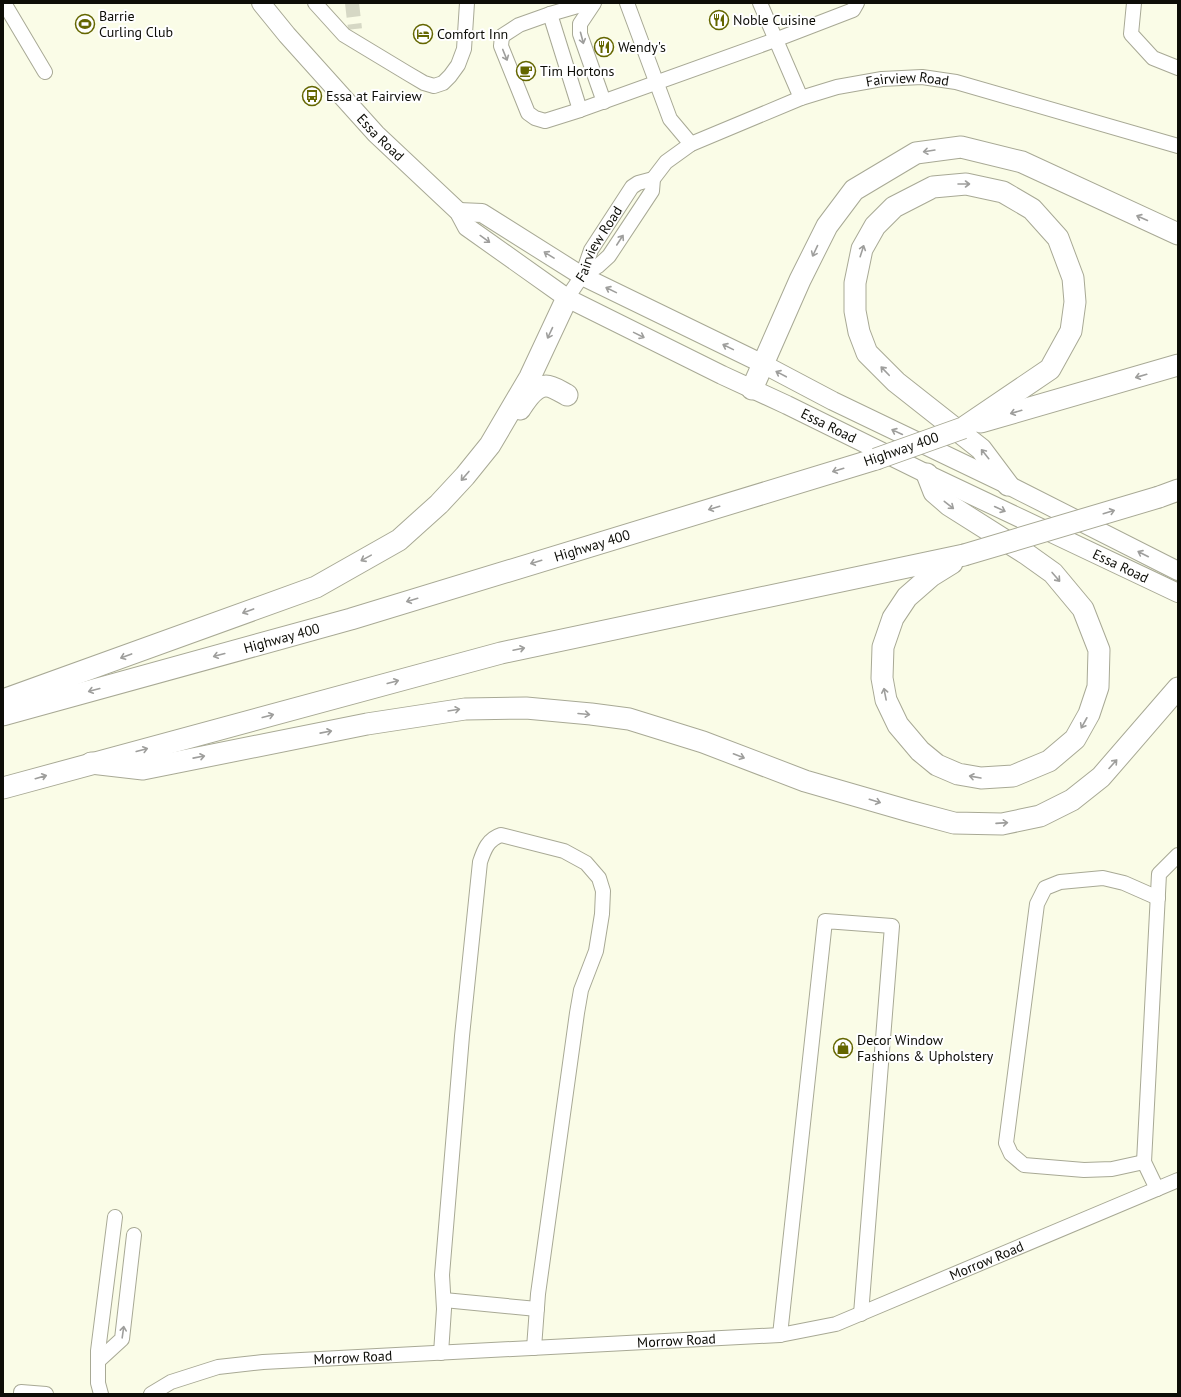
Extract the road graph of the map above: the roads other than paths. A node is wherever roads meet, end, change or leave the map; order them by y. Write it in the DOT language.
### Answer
graph roads {
  1 [pos="4,3"];
  2 [pos="261,3"];
  3 [pos="467,3"];
  4 [pos="588,3"];
  5 [pos="594,3"];
  6 [pos="627,3"];
  7 [pos="760,3"];
  8 [pos="856,3"];
  9 [pos="1134,3"];
  10 [pos="322,6"];
  11 [pos="550,14"];
  12 [pos="355,29"];
  13 [pos="775,40"];
  14 [pos="356,43"];
  15 [pos="1178,68"];
  16 [pos="45,72"];
  17 [pos="657,83"];
  18 [pos="801,98"];
  19 [pos="604,102"];
  20 [pos="580,110"];
  21 [pos="691,144"];
  22 [pos="1178,146"];
  23 [pos="653,179"];
  24 [pos="459,212"];
  25 [pos="1178,234"];
  26 [pos="582,276"];
  27 [pos="567,298"];
  28 [pos="763,364"];
  29 [pos="1178,365"];
  30 [pos="752,389"];
  31 [pos="567,394"];
  32 [pos="963,428"];
  33 [pos="490,445"];
  34 [pos="927,474"];
  35 [pos="1008,485"];
  36 [pos="1169,494"];
  37 [pos="964,555"];
  38 [pos="1178,571"];
  39 [pos="1178,593"];
  40 [pos="1178,688"];
  41 [pos="3,700"];
  42 [pos="3,715"];
  43 [pos="91,763"];
  44 [pos="3,788"];
  45 [pos="1178,855"];
  46 [pos="1158,898"];
  47 [pos="1144,1162"];
  48 [pos="1178,1180"];
  49 [pos="1157,1189"];
  50 [pos="115,1217"];
  51 [pos="134,1235"];
  52 [pos="108,1274"];
  53 [pos="130,1276"];
  54 [pos="444,1300"];
  55 [pos="537,1309"];
  56 [pos="861,1314"];
  57 [pos="780,1335"];
  58 [pos="534,1348"];
  59 [pos="441,1353"];
  60 [pos="98,1361"];
  61 [pos="21,1394"];
  62 [pos="46,1394"];
  63 [pos="101,1394"];
  64 [pos="151,1394"];
  1 -- 16 [label="street"];
  2 -- 24 [label="main road, Essa Road"];
  3 -- 14 [label="street"];
  4 -- 11 [label="street"];
  5 -- 19 [label="street, one-way"];
  6 -- 17 [label="street"];
  7 -- 13 [label="street"];
  8 -- 13 [label="street"];
  9 -- 15 [label="street"];
  10 -- 14 [label="street"];
  11 -- 20 [label="street"];
  11 -- 20 [label="street, one-way"];
  12 -- 14 [label="street"];
  13 -- 17 [label="street"];
  13 -- 18 [label="street"];
  17 -- 19 [label="street"];
  17 -- 21 [label="street"];
  18 -- 21 [label="street, Fairview Road"];
  18 -- 22 [label="street, Fairview Road"];
  19 -- 20 [label="street"];
  21 -- 23 [label="street, Fairview Road"];
  26 -- 23 [label="street, Fairview Road, one-way"];
  23 -- 26 [label="street, Fairview Road"];
  26 -- 24 [label="main road, Essa Road, one-way"];
  24 -- 27 [label="main road, Essa Road, one-way"];
  25 -- 28 [label="highway, one-way"];
  26 -- 27 [label="street"];
  28 -- 26 [label="main road, Essa Road, one-way"];
  27 -- 30 [label="main road, Essa Road, one-way"];
  27 -- 33 [label="highway, one-way"];
  28 -- 30 [label="highway"];
  35 -- 28 [label="main road, Essa Road, one-way"];
  29 -- 32 [label="highway, Highway 400, one-way"];
  30 -- 34 [label="main road, Essa Road"];
  31 -- 33 [label="highway"];
  35 -- 32 [label="highway, one-way"];
  32 -- 42 [label="highway, Highway 400, one-way, bridge"];
  33 -- 41 [label="highway, one-way"];
  34 -- 37 [label="highway, one-way"];
  34 -- 39 [label="main road, Essa Road, one-way"];
  38 -- 35 [label="main road, Essa Road, one-way"];
  37 -- 36 [label="highway, one-way, bridge"];
  43 -- 37 [label="highway, one-way"];
  43 -- 40 [label="highway, one-way"];
  44 -- 43 [label="highway, one-way"];
  45 -- 46 [label="street"];
  46 -- 47 [label="street"];
  46 -- 47 [label="street"];
  47 -- 49 [label="street"];
  48 -- 49 [label="street, Morrow Road"];
  49 -- 56 [label="street, Morrow Road"];
  50 -- 52 [label="street"];
  51 -- 53 [label="street"];
  52 -- 53 [label="street"];
  52 -- 60 [label="street"];
  60 -- 53 [label="street, one-way"];
  54 -- 55 [label="street"];
  54 -- 55 [label="street"];
  54 -- 59 [label="street"];
  55 -- 58 [label="street"];
  56 -- 57 [label="street, Morrow Road"];
  56 -- 57 [label="street"];
  57 -- 58 [label="street, Morrow Road"];
  58 -- 59 [label="street, Morrow Road"];
  59 -- 64 [label="street, Morrow Road"];
  60 -- 63 [label="street"];
  61 -- 62 [label="street"];
}
